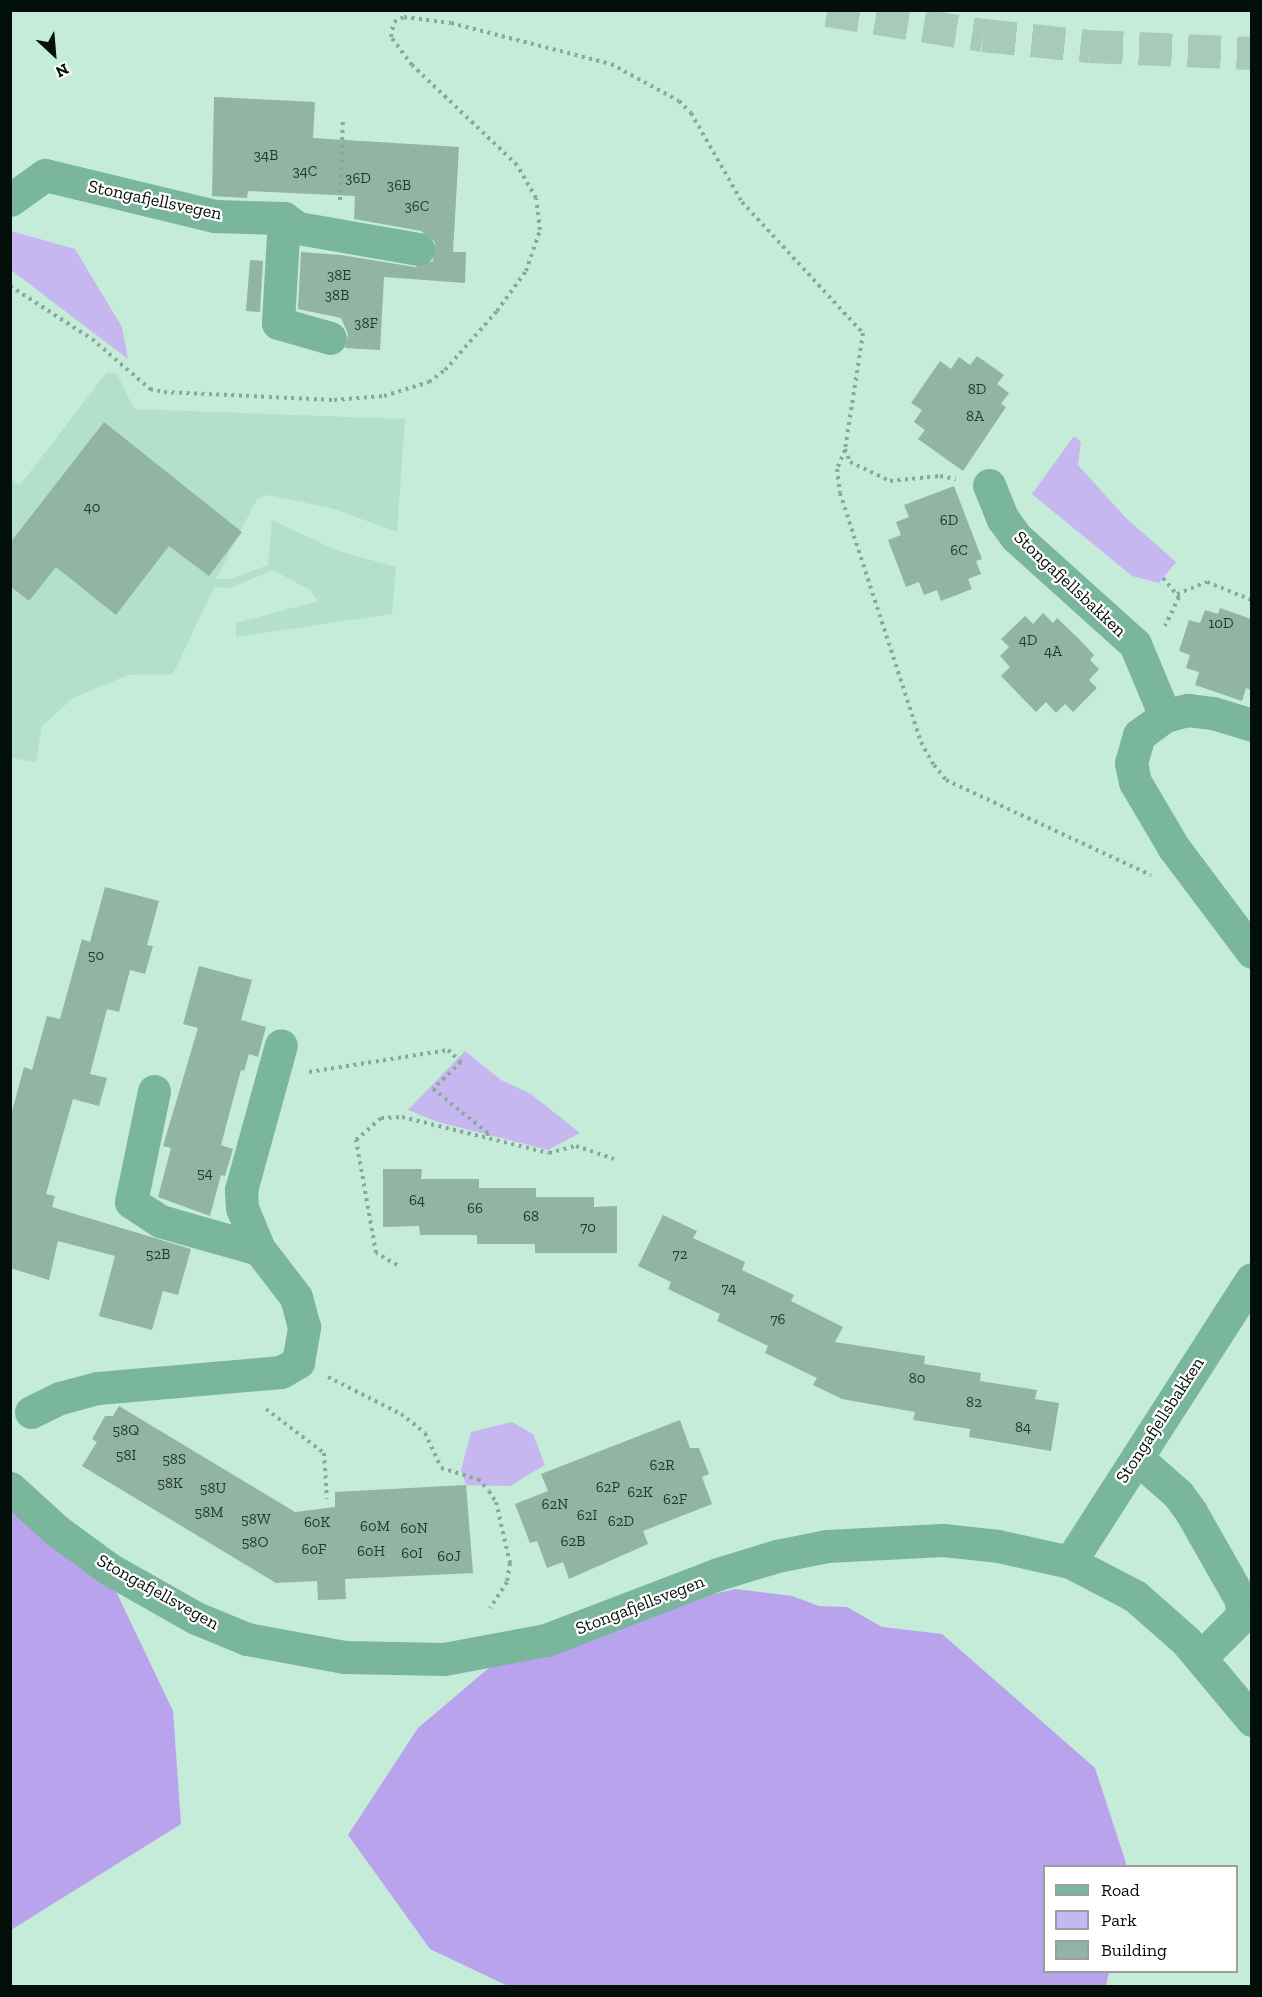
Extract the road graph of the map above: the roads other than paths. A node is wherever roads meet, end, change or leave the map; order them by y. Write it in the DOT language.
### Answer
graph roads {
  1 [pos="10,200"];
  2 [pos="284,218"];
  3 [pos="418,249"];
  4 [pos="330,338"];
  5 [pos="990,485"];
  6 [pos="1165,716"];
  7 [pos="1251,725"];
  8 [pos="1251,952"];
  9 [pos="281,1045"];
  10 [pos="154,1091"];
  11 [pos="259,1249"];
  12 [pos="1251,1279"];
  13 [pos="31,1412"];
  14 [pos="1137,1458"];
  15 [pos="10,1488"];
  16 [pos="1070,1562"];
  17 [pos="1201,1657"];
  18 [pos="1251,1720"];
  1 -- 2 [label="street, Stongafjellsvegen"];
  2 -- 3 [label="street, Stongafjellsvegen"];
  2 -- 4 [label="street"];
  5 -- 6 [label="street, Stongafjellsbakken"];
  6 -- 7 [label="street"];
  6 -- 8 [label="street"];
  9 -- 11 [label="street"];
  10 -- 11 [label="street"];
  11 -- 13 [label="street"];
  12 -- 14 [label="street, Stongafjellsbakken"];
  14 -- 16 [label="street, Stongafjellsbakken"];
  14 -- 17 [label="street"];
  15 -- 16 [label="street, Stongafjellsvegen"];
  16 -- 17 [label="street, Stongafjellsvegen"];
  17 -- 18 [label="street, Stongafjellsvegen"];
}
